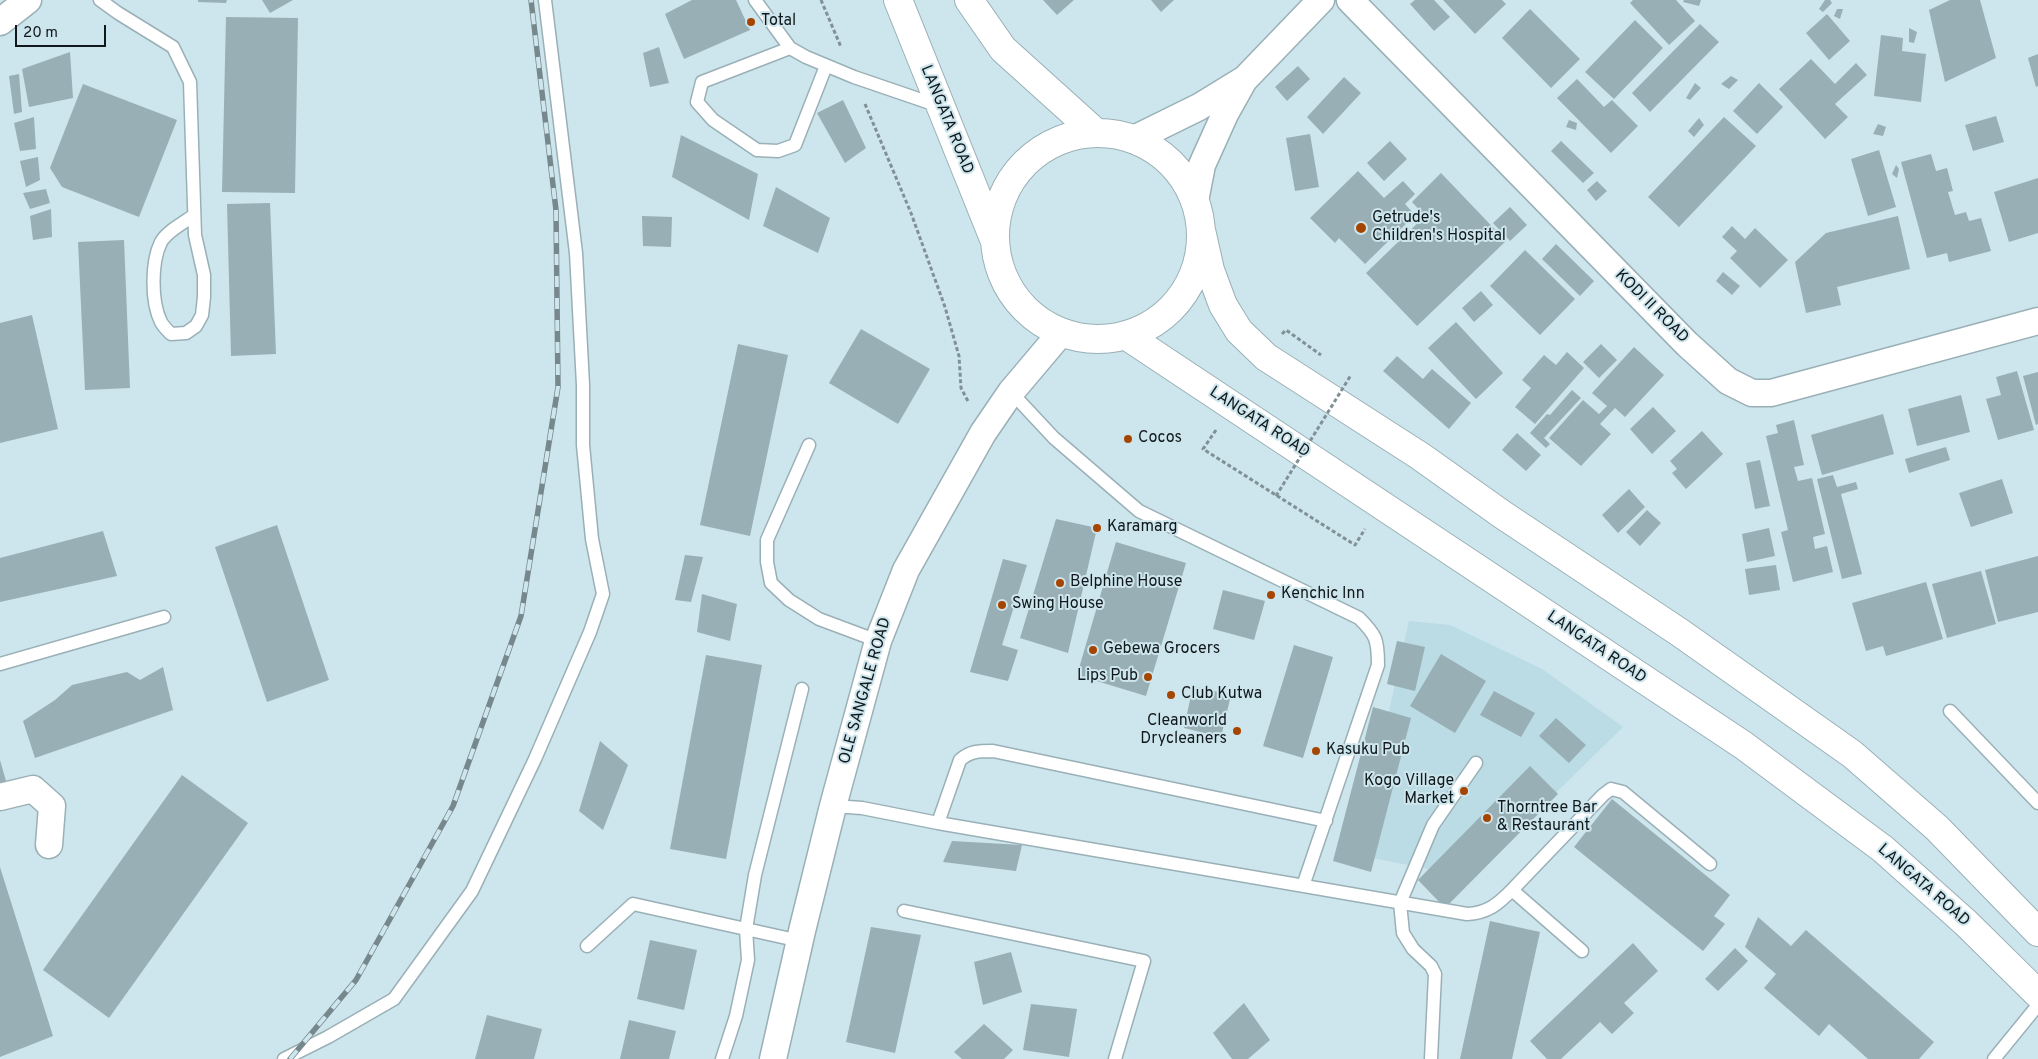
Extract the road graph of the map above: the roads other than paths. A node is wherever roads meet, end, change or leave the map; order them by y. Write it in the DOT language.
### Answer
graph roads {
  1 [pos="28,0"];
  2 [pos="100,0"];
  3 [pos="545,0"];
  4 [pos="755,0"];
  5 [pos="898,0"];
  6 [pos="969,0"];
  7 [pos="1321,0"];
  8 [pos="1350,0"];
  9 [pos="0,22"];
  10 [pos="790,48"];
  11 [pos="826,66"];
  12 [pos="1244,80"];
  13 [pos="940,106"];
  14 [pos="1095,132"];
  15 [pos="1134,139"];
  16 [pos="1195,201"];
  17 [pos="194,215"];
  18 [pos="1201,230"];
  19 [pos="994,241"];
  20 [pos="2038,321"];
  21 [pos="1060,334"];
  22 [pos="1127,336"];
  23 [pos="1011,392"];
  24 [pos="809,445"];
  25 [pos="164,617"];
  26 [pos="878,641"];
  27 [pos="0,664"];
  28 [pos="802,689"];
  29 [pos="1950,711"];
  30 [pos="1476,763"];
  31 [pos="0,797"];
  32 [pos="2038,803"];
  33 [pos="833,806"];
  34 [pos="1326,821"];
  35 [pos="938,823"];
  36 [pos="49,845"];
  37 [pos="1710,864"];
  38 [pos="1304,886"];
  39 [pos="1512,890"];
  40 [pos="1400,903"];
  41 [pos="904,911"];
  42 [pos="746,929"];
  43 [pos="2038,932"];
  44 [pos="800,941"];
  45 [pos="587,946"];
  46 [pos="1582,951"];
  47 [pos="2038,994"];
  48 [pos="2038,1004"];
  49 [pos="284,1059"];
  50 [pos="722,1059"];
  51 [pos="773,1059"];
  52 [pos="1114,1059"];
  53 [pos="1431,1059"];
  54 [pos="1994,1059"];
  1 -- 9 [label="street"];
  2 -- 17 [label="lane"];
  3 -- 49 [label="lane"];
  4 -- 10 [label="lane"];
  5 -- 13 [label="main road, LANGATA ROAD"];
  6 -- 14 [label="main road"];
  7 -- 12 [label="street"];
  8 -- 20 [label="street, KODI II ROAD"];
  10 -- 11 [label="lane"];
  10 -- 11 [label="lane"];
  11 -- 13 [label="lane"];
  12 -- 15 [label="street"];
  12 -- 16 [label="street"];
  13 -- 19 [label="main road, LANGATA ROAD"];
  14 -- 15 [label="main road"];
  14 -- 19 [label="main road"];
  15 -- 16 [label="main road"];
  16 -- 18 [label="main road"];
  17 -- 17 [label="lane"];
  18 -- 22 [label="main road"];
  18 -- 43 [label="main road"];
  19 -- 21 [label="main road"];
  21 -- 22 [label="main road"];
  21 -- 23 [label="street, OLE SANGALE ROAD"];
  22 -- 47 [label="main road, LANGATA ROAD"];
  23 -- 26 [label="street, OLE SANGALE ROAD"];
  23 -- 34 [label="lane"];
  24 -- 26 [label="lane"];
  25 -- 27 [label="lane"];
  26 -- 33 [label="street, OLE SANGALE ROAD"];
  28 -- 42 [label="lane"];
  29 -- 32 [label="lane"];
  30 -- 40 [label="lane"];
  31 -- 36 [label="street"];
  33 -- 35 [label="lane"];
  33 -- 44 [label="street, OLE SANGALE ROAD"];
  34 -- 35 [label="lane"];
  34 -- 38 [label="lane"];
  35 -- 38 [label="lane"];
  37 -- 39 [label="lane"];
  38 -- 40 [label="lane"];
  39 -- 40 [label="lane"];
  39 -- 46 [label="lane"];
  40 -- 53 [label="lane"];
  41 -- 52 [label="lane"];
  42 -- 44 [label="lane"];
  42 -- 45 [label="lane"];
  42 -- 50 [label="lane"];
  44 -- 51 [label="street, OLE SANGALE ROAD"];
  48 -- 54 [label="lane"];
}
